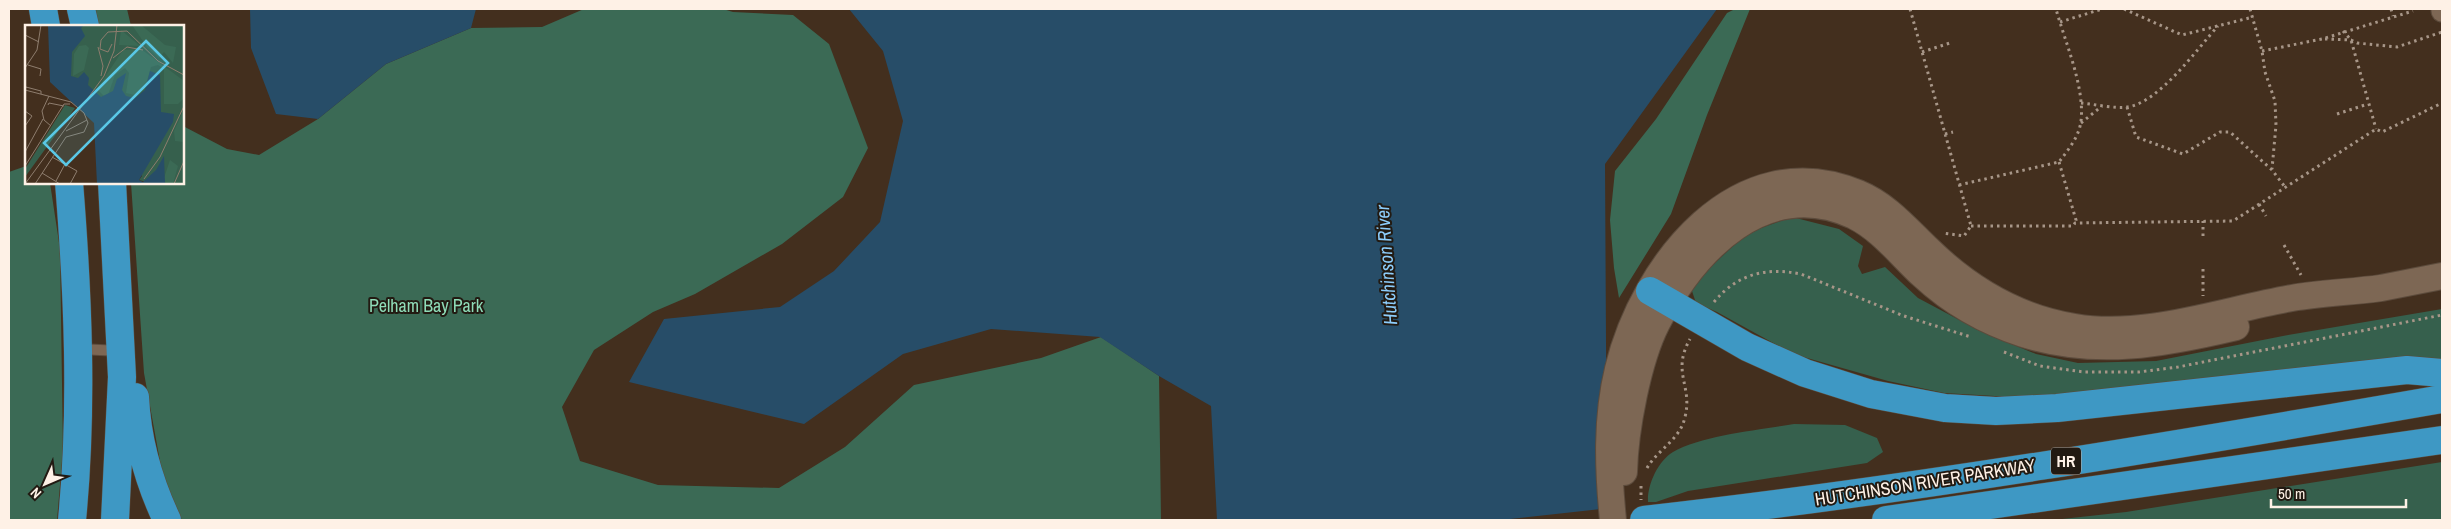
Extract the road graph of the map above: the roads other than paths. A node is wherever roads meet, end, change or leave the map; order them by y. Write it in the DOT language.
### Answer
graph roads {
  1 [pos="43,9"];
  2 [pos="82,9"];
  3 [pos="46,25"];
  4 [pos="85,25"];
  5 [pos="69,184"];
  6 [pos="112,184"];
  7 [pos="2442,276"];
  8 [pos="2381,288"];
  9 [pos="1660,297"];
  10 [pos="120,319"];
  11 [pos="79,349"];
  12 [pos="122,351"];
  13 [pos="2442,373"];
  14 [pos="2442,399"];
  15 [pos="2442,440"];
  16 [pos="1638,515"];
  17 [pos="72,520"];
  18 [pos="115,520"];
  19 [pos="167,520"];
  20 [pos="1612,520"];
  21 [pos="1886,520"];
  1 -- 3 [label="highway"];
  2 -- 4 [label="highway"];
  5 -- 11 [label="highway"];
  6 -- 10 [label="highway"];
  7 -- 8 [label="street"];
  8 -- 9 [label="street"];
  8 -- 9 [label="street"];
  9 -- 13 [label="highway"];
  9 -- 16 [label="street"];
  9 -- 20 [label="street"];
  10 -- 12 [label="highway"];
  10 -- 19 [label="highway"];
  11 -- 12 [label="lane"];
  11 -- 17 [label="highway"];
  12 -- 18 [label="highway"];
  14 -- 16 [label="highway, HUTCHINSON RIVER PARKWAY / HR"];
  15 -- 21 [label="highway, HUTCHINSON RIVER PARKWAY / HR"];
}
